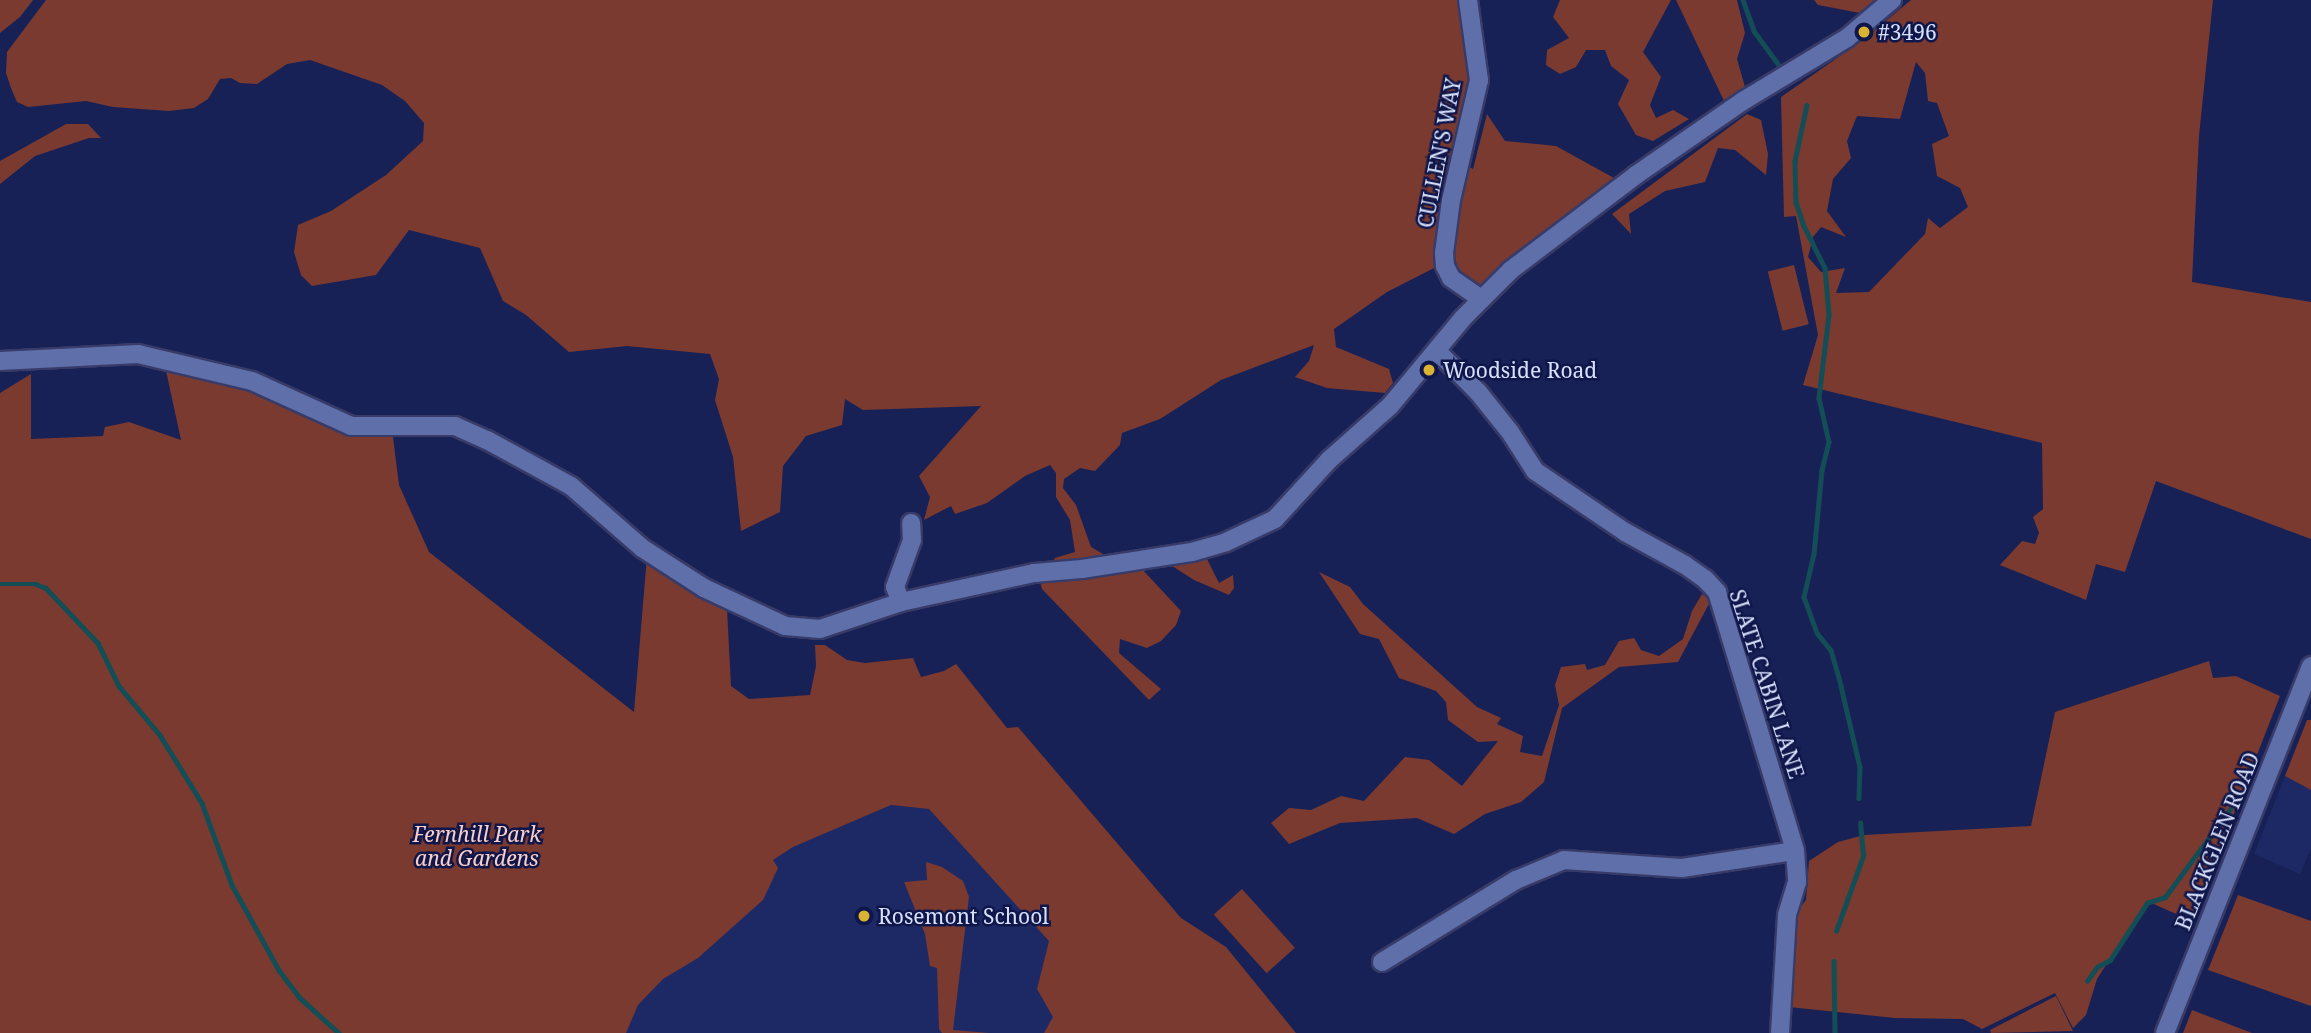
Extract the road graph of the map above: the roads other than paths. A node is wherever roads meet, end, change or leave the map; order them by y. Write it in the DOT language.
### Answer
graph roads {
  1 [pos="1468,0"];
  2 [pos="1892,0"];
  3 [pos="1481,299"];
  4 [pos="1437,351"];
  5 [pos="0,361"];
  6 [pos="911,523"];
  7 [pos="901,602"];
  8 [pos="2311,666"];
  9 [pos="1795,851"];
  10 [pos="1382,962"];
  11 [pos="1780,1033"];
  12 [pos="2165,1033"];
  1 -- 3 [label="street, CULLEN'S WAY"];
  2 -- 3 [label="street"];
  3 -- 4 [label="street"];
  4 -- 7 [label="street"];
  4 -- 9 [label="street, SLATE CABIN LANE"];
  5 -- 7 [label="street"];
  6 -- 7 [label="street"];
  8 -- 12 [label="street, BLACKGLEN ROAD"];
  9 -- 10 [label="street"];
  9 -- 11 [label="street, SLATE CABIN LANE"];
}
